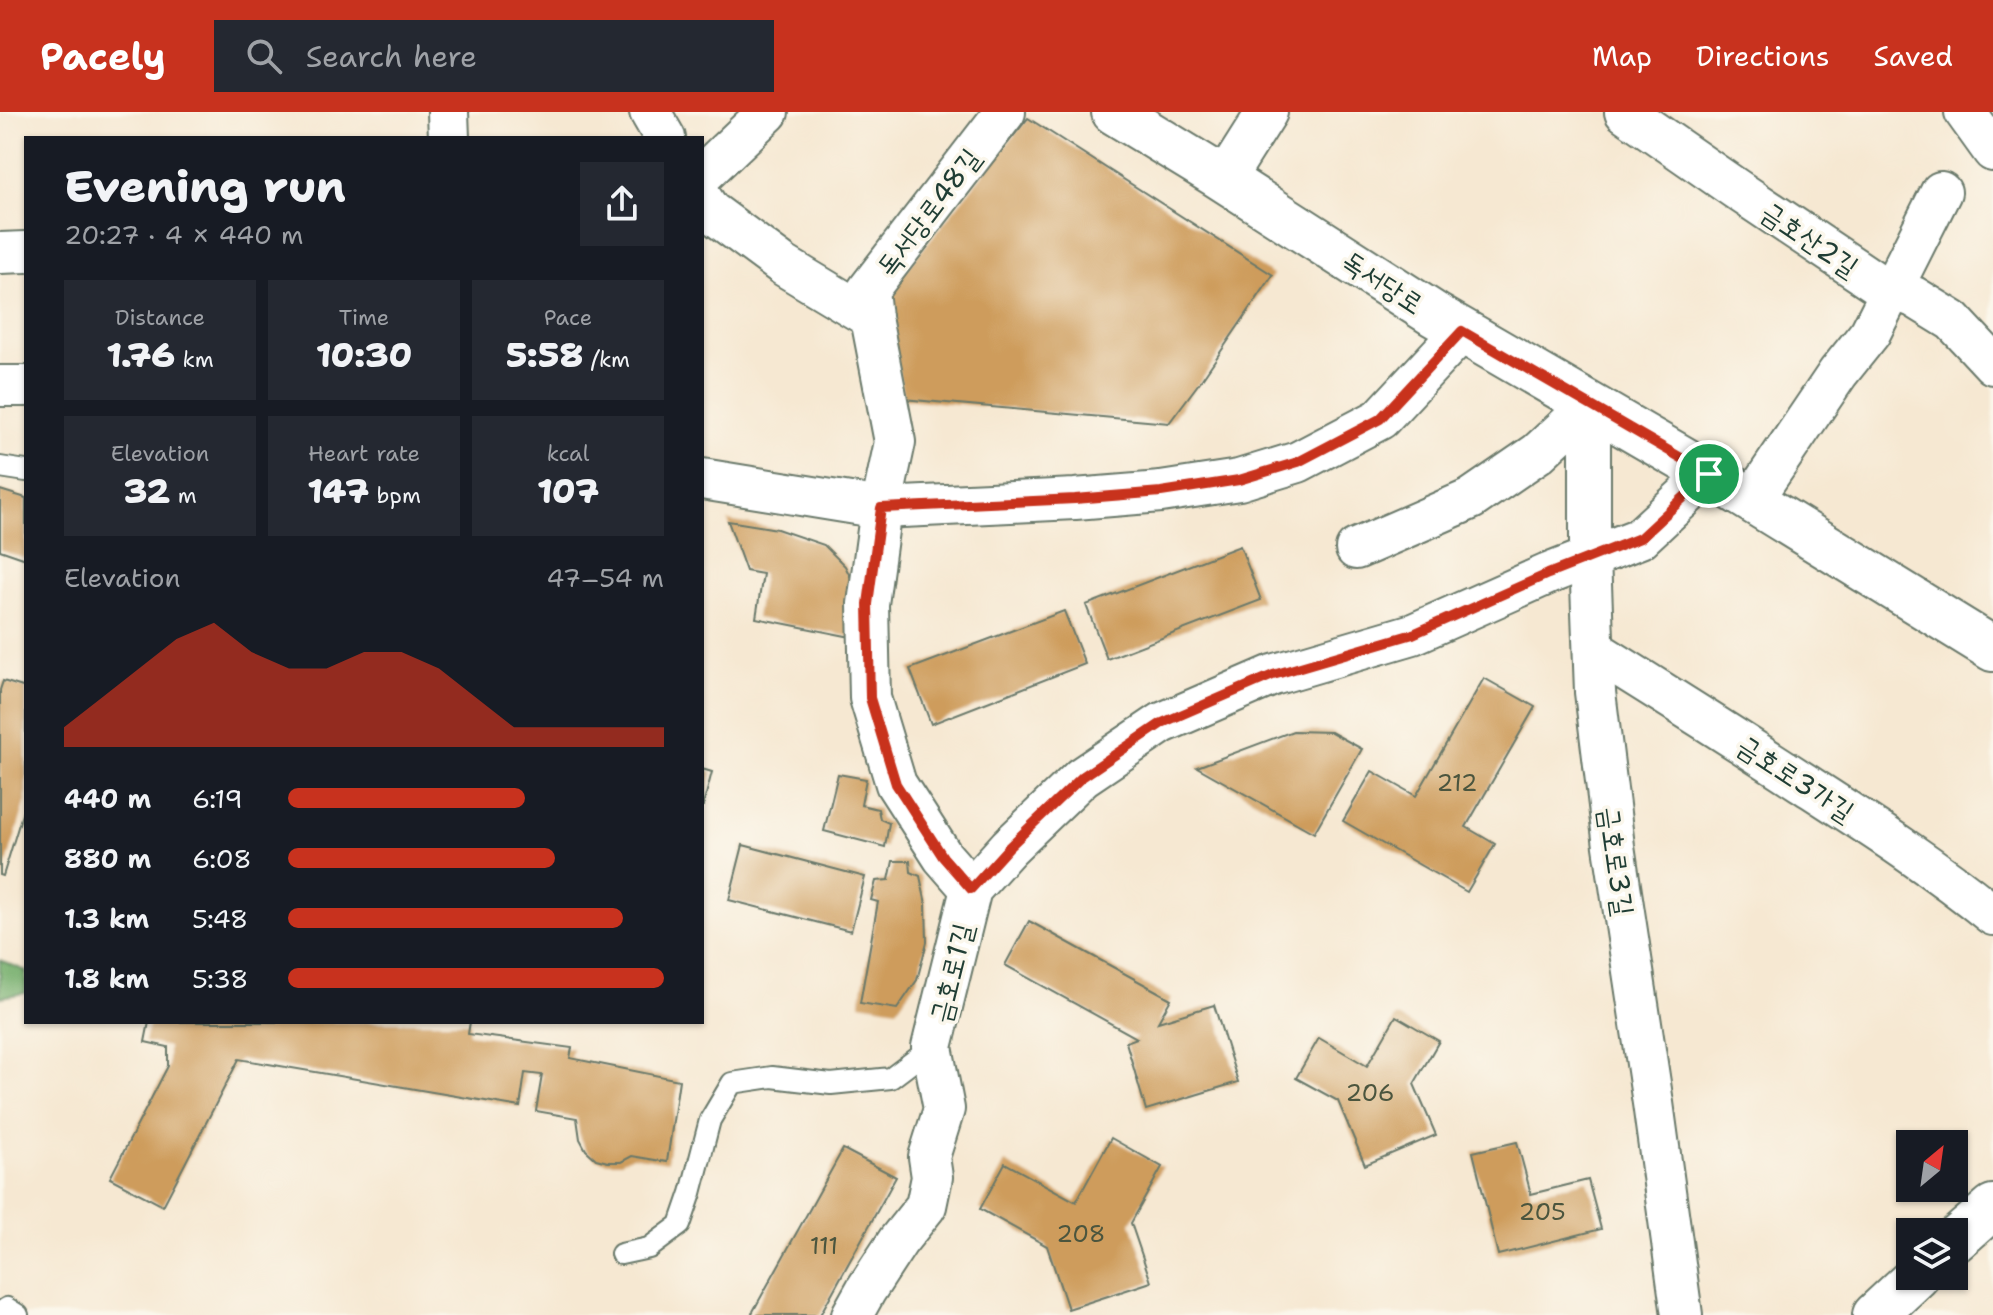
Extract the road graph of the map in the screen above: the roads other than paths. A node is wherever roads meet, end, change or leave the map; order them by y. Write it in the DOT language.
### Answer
graph roads {
  1 [pos="448,112"];
  2 [pos="650,112"];
  3 [pos="768,112"];
  4 [pos="1005,112"];
  5 [pos="1114,112"];
  6 [pos="1267,112"];
  7 [pos="1625,112"];
  8 [pos="1965,112"];
  9 [pos="449,136"];
  10 [pos="664,136"];
  11 [pos="1993,151"];
  12 [pos="704,173"];
  13 [pos="1224,180"];
  14 [pos="1941,192"];
  15 [pos="707,212"];
  16 [pos="24,252"];
  17 [pos="0,253"];
  18 [pos="1892,289"];
  19 [pos="871,318"];
  20 [pos="1462,331"];
  21 [pos="1993,364"];
  22 [pos="0,386"];
  23 [pos="24,386"];
  24 [pos="1590,405"];
  25 [pos="0,467"];
  26 [pos="24,471"];
  27 [pos="1709,474"];
  28 [pos="704,479"];
  29 [pos="1752,500"];
  30 [pos="881,508"];
  31 [pos="1356,549"];
  32 [pos="1590,557"];
  33 [pos="1993,649"];
  34 [pos="1594,650"];
  35 [pos="971,889"];
  36 [pos="1993,915"];
  37 [pos="932,1047"];
  38 [pos="1993,1207"];
  39 [pos="1968,1229"];
  40 [pos="621,1254"];
  41 [pos="1902,1290"];
  42 [pos="0,1313"];
  43 [pos="18,1315"];
  44 [pos="852,1315"];
  45 [pos="1682,1315"];
  46 [pos="1875,1315"];
  1 -- 9 [label="street"];
  2 -- 10 [label="street"];
  3 -- 12 [label="street"];
  4 -- 19 [label="street, 독서당로48길"];
  5 -- 13 [label="main road, 독서당로"];
  6 -- 13 [label="street"];
  7 -- 18 [label="street, 금호산2길"];
  8 -- 11 [label="street"];
  13 -- 20 [label="main road, 독서당로"];
  14 -- 18 [label="street"];
  15 -- 19 [label="street"];
  16 -- 17 [label="street"];
  18 -- 21 [label="street, 금호산2길"];
  18 -- 29 [label="street"];
  19 -- 30 [label="street, 독서당로48길"];
  20 -- 24 [label="main road, 독서당로"];
  20 -- 30 [label="street"];
  22 -- 23 [label="street"];
  24 -- 27 [label="main road, 독서당로"];
  24 -- 31 [label="street"];
  24 -- 32 [label="street, 금호로3길"];
  25 -- 26 [label="lane"];
  27 -- 29 [label="main road, 독서당로"];
  27 -- 32 [label="street, 금호로1길"];
  28 -- 30 [label="street"];
  29 -- 33 [label="main road, 독서당로"];
  30 -- 35 [label="street, 독서당로48길"];
  32 -- 34 [label="street, 금호로3길"];
  32 -- 35 [label="street, 금호로1길"];
  34 -- 36 [label="street, 금호로3가길"];
  34 -- 45 [label="street, 금호로3길"];
  35 -- 37 [label="street, 금호로1길"];
  37 -- 40 [label="lane"];
  37 -- 44 [label="street, 금호로1길"];
  38 -- 39 [label="main road"];
  41 -- 46 [label="main road"];
  42 -- 43 [label="lane"];
}
